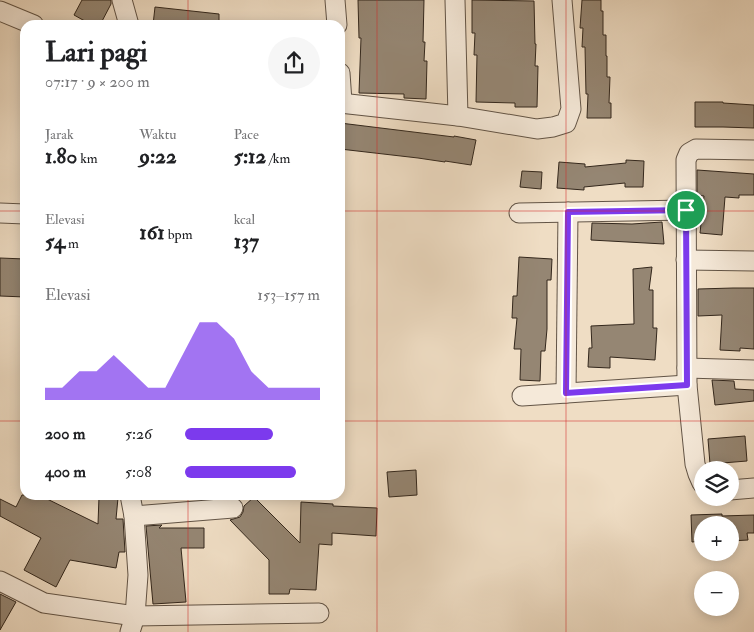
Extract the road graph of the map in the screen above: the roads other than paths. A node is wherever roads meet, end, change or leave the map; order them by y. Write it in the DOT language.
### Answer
graph roads {
  1 [pos="122,0"];
  2 [pos="335,0"];
  3 [pos="455,0"];
  4 [pos="562,0"];
  5 [pos="0,11"];
  6 [pos="22,20"];
  7 [pos="128,20"];
  8 [pos="337,20"];
  9 [pos="345,103"];
  10 [pos="458,116"];
  11 [pos="754,150"];
  12 [pos="686,210"];
  13 [pos="568,212"];
  14 [pos="0,213"];
  15 [pos="518,213"];
  16 [pos="20,214"];
  17 [pos="686,260"];
  18 [pos="754,261"];
  19 [pos="754,370"];
  20 [pos="687,376"];
  21 [pos="566,393"];
  22 [pos="522,396"];
  23 [pos="695,461"];
  24 [pos="754,488"];
  25 [pos="739,489"];
  26 [pos="131,500"];
  27 [pos="233,508"];
  28 [pos="134,516"];
  29 [pos="0,581"];
  30 [pos="319,613"];
  31 [pos="132,624"];
  1 -- 7 [label="street"];
  2 -- 8 [label="street"];
  3 -- 10 [label="street"];
  4 -- 10 [label="street"];
  5 -- 6 [label="street"];
  9 -- 10 [label="street"];
  11 -- 12 [label="street"];
  12 -- 13 [label="street"];
  12 -- 17 [label="street"];
  13 -- 15 [label="street"];
  13 -- 21 [label="street"];
  14 -- 16 [label="street"];
  17 -- 18 [label="street"];
  17 -- 20 [label="street"];
  19 -- 20 [label="street"];
  20 -- 21 [label="street"];
  20 -- 23 [label="street"];
  21 -- 22 [label="street"];
  24 -- 25 [label="street"];
  26 -- 28 [label="street"];
  27 -- 28 [label="street"];
  28 -- 31 [label="street"];
  29 -- 31 [label="street"];
  30 -- 31 [label="street"];
}
